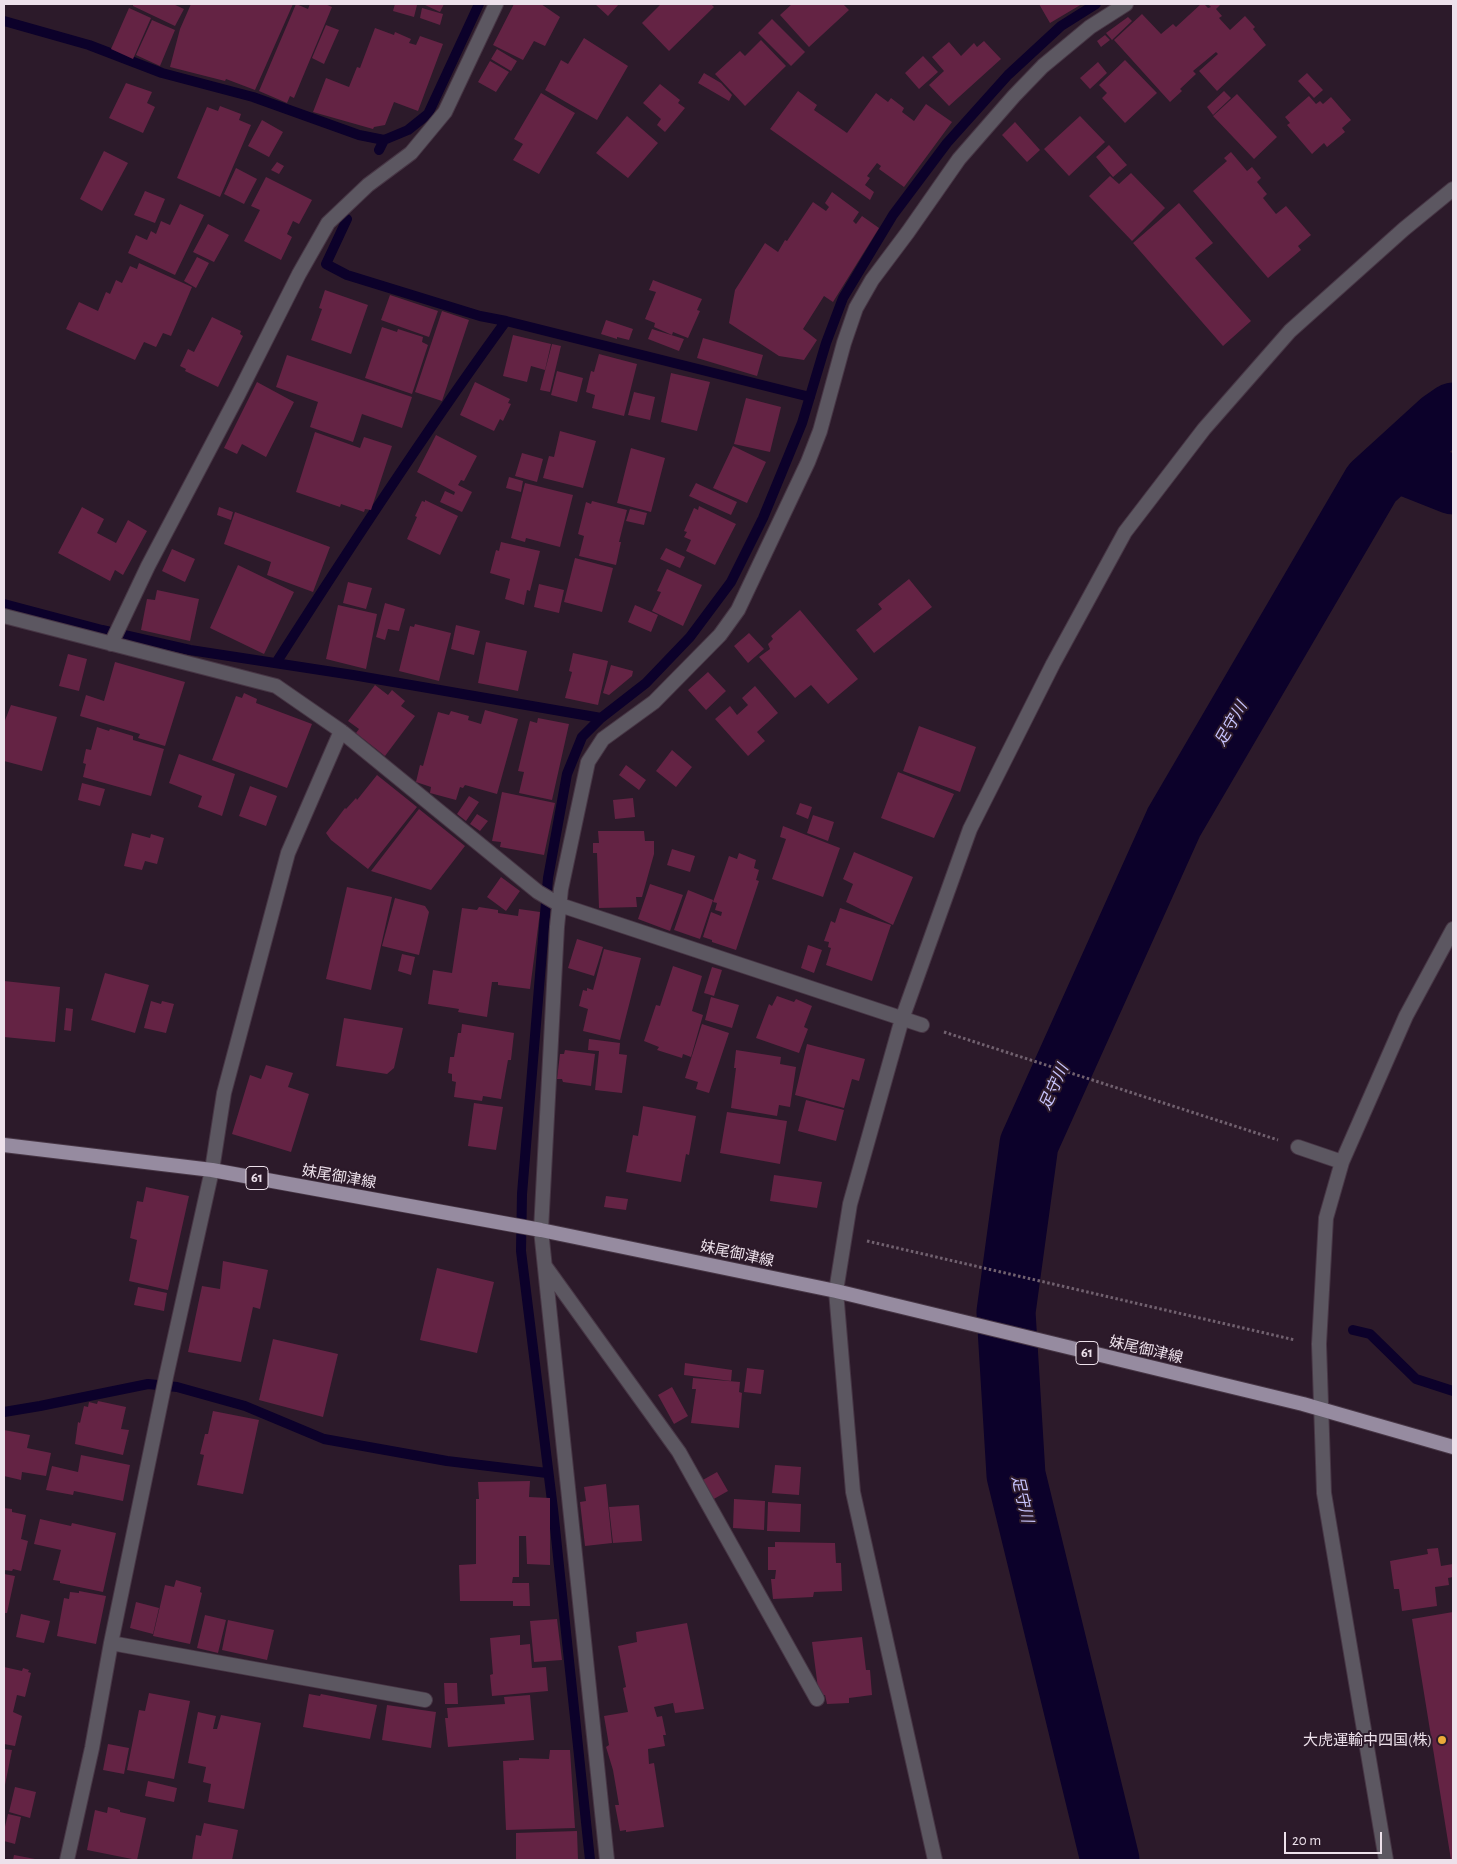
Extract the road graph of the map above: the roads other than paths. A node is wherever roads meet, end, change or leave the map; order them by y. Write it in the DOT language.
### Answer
graph roads {
  1 [pos="496,4"];
  2 [pos="1126,4"];
  3 [pos="1453,188"];
  4 [pos="4,616"];
  5 [pos="114,637"];
  6 [pos="341,731"];
  7 [pos="556,902"];
  8 [pos="1453,929"];
  9 [pos="902,1019"];
  10 [pos="922,1024"];
  11 [pos="4,1145"];
  12 [pos="1298,1147"];
  13 [pos="1342,1162"];
  14 [pos="212,1170"];
  15 [pos="538,1230"];
  16 [pos="545,1265"];
  17 [pos="836,1291"];
  18 [pos="1322,1409"];
  19 [pos="1453,1447"];
  20 [pos="111,1643"];
  21 [pos="818,1699"];
  22 [pos="425,1700"];
  23 [pos="67,1860"];
  24 [pos="607,1860"];
  25 [pos="935,1860"];
  26 [pos="1386,1860"];
  1 -- 5 [label="street"];
  2 -- 7 [label="street"];
  3 -- 9 [label="street"];
  4 -- 5 [label="street"];
  5 -- 6 [label="street"];
  6 -- 7 [label="street"];
  6 -- 14 [label="street"];
  7 -- 9 [label="street"];
  7 -- 15 [label="street"];
  8 -- 13 [label="street"];
  9 -- 10 [label="street"];
  9 -- 17 [label="street"];
  11 -- 14 [label="main road, 妹尾御津線 / 61"];
  12 -- 13 [label="street"];
  13 -- 18 [label="street"];
  14 -- 15 [label="main road, 妹尾御津線 / 61"];
  14 -- 20 [label="street"];
  15 -- 16 [label="street"];
  15 -- 17 [label="main road, 妹尾御津線 / 61"];
  16 -- 21 [label="street"];
  16 -- 24 [label="street"];
  17 -- 18 [label="main road, 妹尾御津線 / 61"];
  17 -- 25 [label="street"];
  18 -- 19 [label="main road, 妹尾御津線 / 61"];
  18 -- 26 [label="street"];
  20 -- 22 [label="street"];
  20 -- 23 [label="street"];
}
